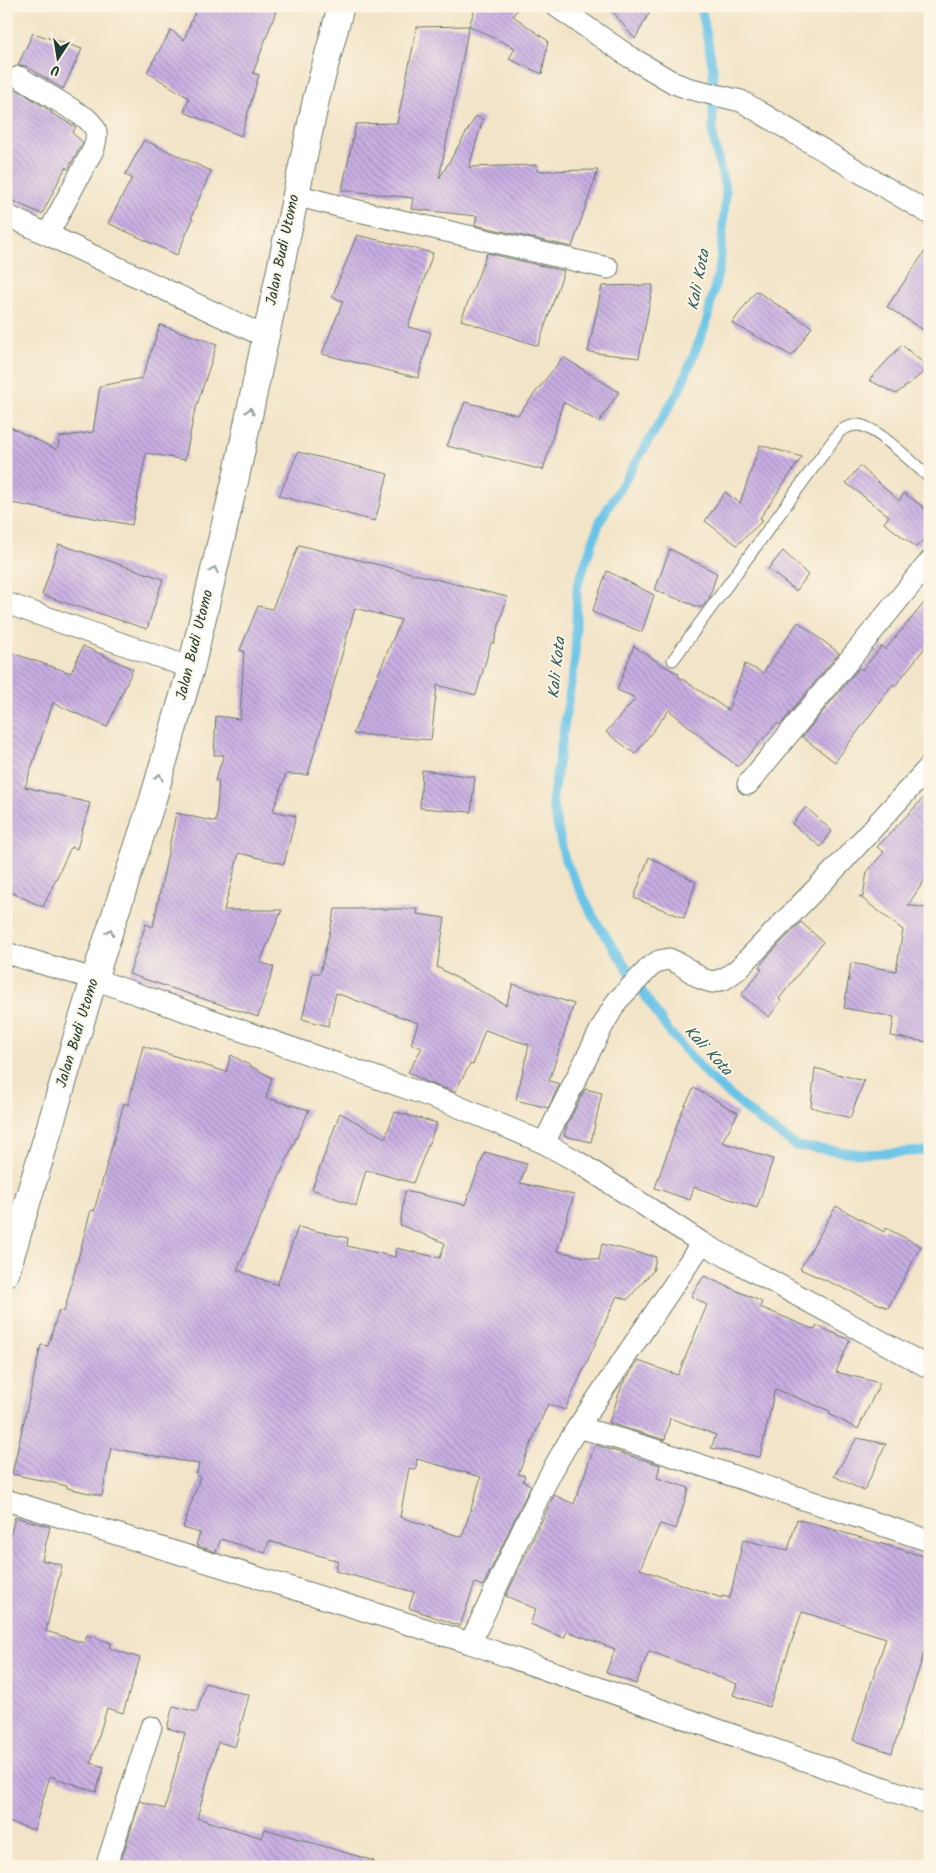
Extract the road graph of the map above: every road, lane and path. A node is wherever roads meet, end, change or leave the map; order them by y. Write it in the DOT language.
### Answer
graph roads {
  1 [pos="341,6"];
  2 [pos="556,6"];
  3 [pos="19,77"];
  4 [pos="295,194"];
  5 [pos="930,214"];
  6 [pos="6,215"];
  7 [pos="48,234"];
  8 [pos="608,268"];
  9 [pos="266,337"];
  10 [pos="930,478"];
  11 [pos="930,561"];
  12 [pos="6,603"];
  13 [pos="673,660"];
  14 [pos="191,668"];
  15 [pos="930,766"];
  16 [pos="748,784"];
  17 [pos="6,953"];
  18 [pos="94,978"];
  19 [pos="544,1143"];
  20 [pos="702,1243"];
  21 [pos="6,1273"];
  22 [pos="930,1368"];
  23 [pos="578,1427"];
  24 [pos="6,1500"];
  25 [pos="930,1541"];
  26 [pos="470,1643"];
  27 [pos="151,1727"];
  28 [pos="930,1804"];
  29 [pos="106,1867"];
  1 -- 4 [label="street, Jalan Budi Utomo"];
  2 -- 5 [label="street"];
  3 -- 7 [label="street"];
  4 -- 8 [label="street"];
  4 -- 9 [label="street, Jalan Budi Utomo"];
  6 -- 7 [label="street"];
  7 -- 9 [label="street"];
  14 -- 9 [label="street, Jalan Budi Utomo, one-way"];
  10 -- 13 [label="lane"];
  11 -- 16 [label="street"];
  12 -- 14 [label="street"];
  18 -- 14 [label="street, Jalan Budi Utomo, one-way"];
  15 -- 19 [label="street"];
  17 -- 18 [label="street"];
  18 -- 19 [label="street"];
  18 -- 21 [label="street, Jalan Budi Utomo"];
  19 -- 20 [label="street"];
  20 -- 22 [label="street"];
  20 -- 23 [label="street"];
  23 -- 25 [label="street"];
  23 -- 26 [label="street"];
  24 -- 26 [label="street"];
  26 -- 28 [label="street"];
  27 -- 29 [label="street"];
}
